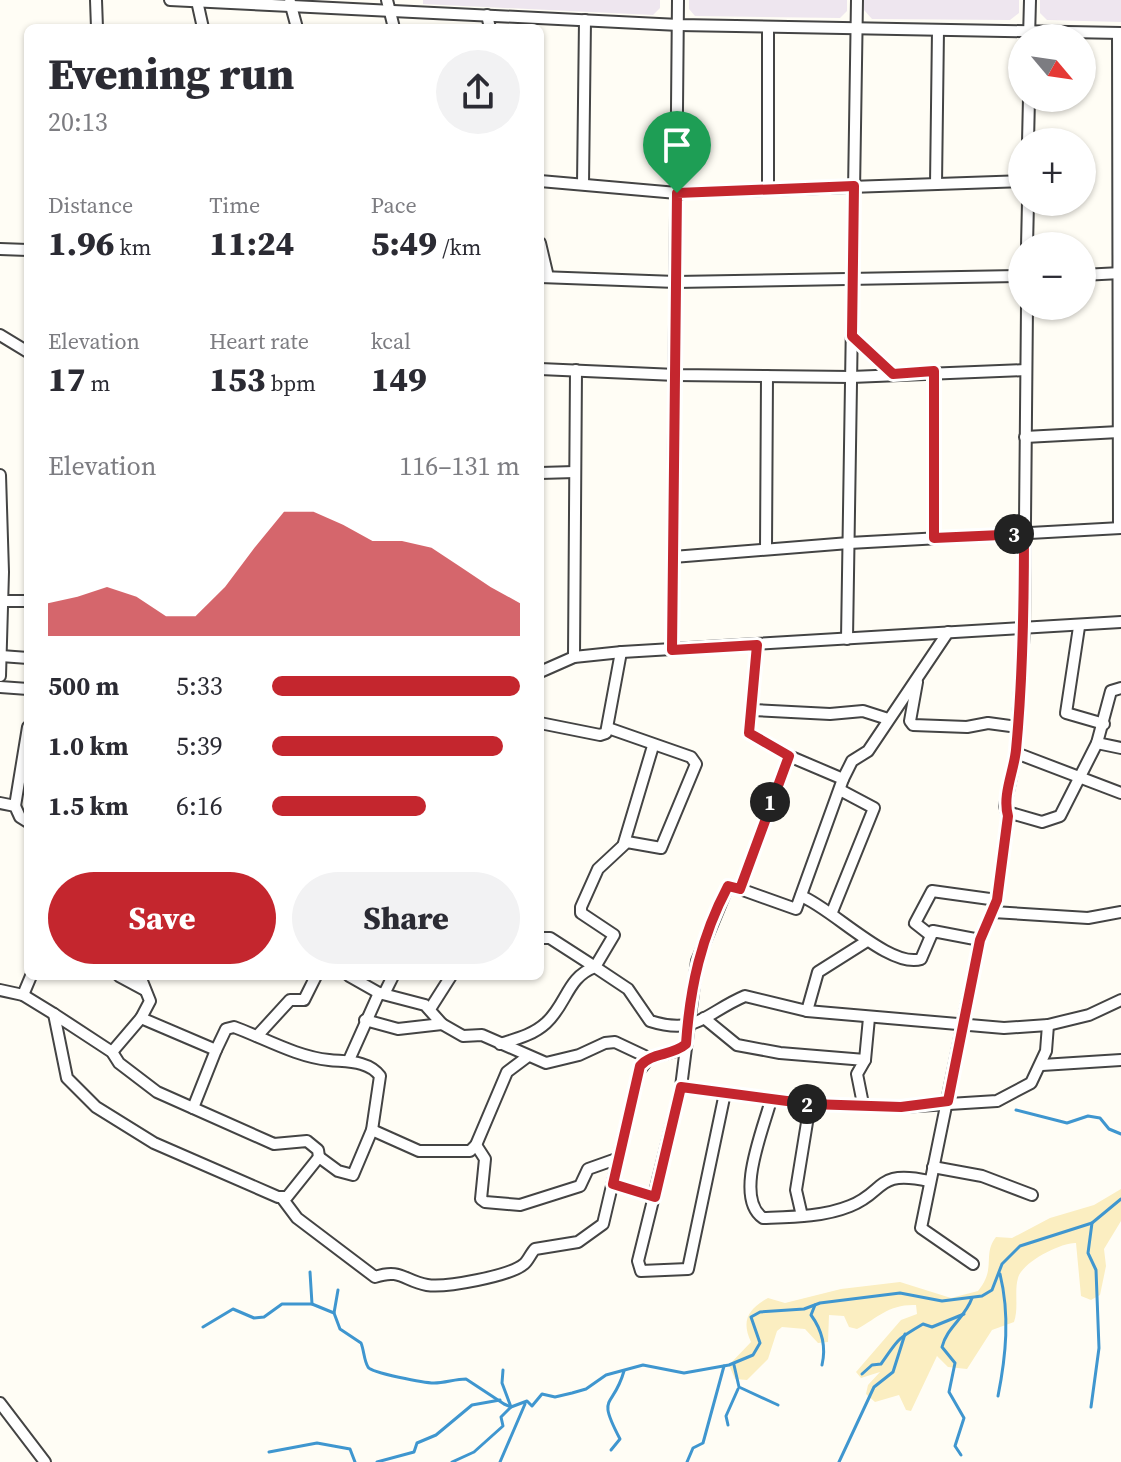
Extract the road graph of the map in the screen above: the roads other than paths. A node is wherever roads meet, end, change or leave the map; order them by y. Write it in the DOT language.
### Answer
graph roads {
  1 [pos="96,0"];
  2 [pos="170,0"];
  3 [pos="678,0"];
  4 [pos="857,0"];
  5 [pos="1030,0"];
  6 [pos="197,1"];
  7 [pos="290,3"];
  8 [pos="389,5"];
  9 [pos="487,15"];
  10 [pos="585,20"];
  11 [pos="97,24"];
  12 [pos="202,24"];
  13 [pos="296,24"];
  14 [pos="489,24"];
  15 [pos="1029,24"];
  16 [pos="679,25"];
  17 [pos="768,27"];
  18 [pos="856,28"];
  19 [pos="938,30"];
  20 [pos="1120,33"];
  21 [pos="1008,34"];
  22 [pos="1096,34"];
  23 [pos="1120,124"];
  24 [pos="1120,180"];
  25 [pos="544,181"];
  26 [pos="1008,181"];
  27 [pos="583,184"];
  28 [pos="936,184"];
  29 [pos="854,186"];
  30 [pos="768,188"];
  31 [pos="677,193"];
  32 [pos="0,249"];
  33 [pos="24,250"];
  34 [pos="1120,273"];
  35 [pos="1096,274"];
  36 [pos="1008,276"];
  37 [pos="544,277"];
  38 [pos="852,281"];
  39 [pos="676,282"];
  40 [pos="1027,320"];
  41 [pos="0,335"];
  42 [pos="852,336"];
  43 [pos="24,350"];
  44 [pos="544,369"];
  45 [pos="1120,369"];
  46 [pos="576,370"];
  47 [pos="1026,370"];
  48 [pos="934,371"];
  49 [pos="893,374"];
  50 [pos="676,375"];
  51 [pos="767,376"];
  52 [pos="851,377"];
  53 [pos="1119,432"];
  54 [pos="1025,437"];
  55 [pos="1120,457"];
  56 [pos="575,472"];
  57 [pos="544,473"];
  58 [pos="0,475"];
  59 [pos="1120,528"];
  60 [pos="1024,534"];
  61 [pos="934,538"];
  62 [pos="849,543"];
  63 [pos="766,549"];
  64 [pos="673,557"];
  65 [pos="2,601"];
  66 [pos="24,601"];
  67 [pos="1121,622"];
  68 [pos="1079,627"];
  69 [pos="1024,629"];
  70 [pos="948,632"];
  71 [pos="847,639"];
  72 [pos="757,645"];
  73 [pos="672,650"];
  74 [pos="621,652"];
  75 [pos="1,656"];
  76 [pos="574,657"];
  77 [pos="24,658"];
  78 [pos="544,670"];
  79 [pos="0,674"];
  80 [pos="918,677"];
  81 [pos="0,687"];
  82 [pos="1121,688"];
  83 [pos="24,689"];
  84 [pos="752,710"];
  85 [pos="888,719"];
  86 [pos="544,724"];
  87 [pos="1104,724"];
  88 [pos="1018,727"];
  89 [pos="608,728"];
  90 [pos="1097,743"];
  91 [pos="653,746"];
  92 [pos="1121,748"];
  93 [pos="1016,753"];
  94 [pos="789,756"];
  95 [pos="24,762"];
  96 [pos="1081,778"];
  97 [pos="841,785"];
  98 [pos="1121,793"];
  99 [pos="0,803"];
  100 [pos="15,806"];
  101 [pos="1007,812"];
  102 [pos="24,820"];
  103 [pos="624,843"];
  104 [pos="740,889"];
  105 [pos="801,896"];
  106 [pos="997,900"];
  107 [pos="832,912"];
  108 [pos="993,912"];
  109 [pos="1121,912"];
  110 [pos="929,934"];
  111 [pos="544,938"];
  112 [pos="980,940"];
  113 [pos="867,941"];
  114 [pos="595,967"];
  115 [pos="29,980"];
  116 [pos="126,980"];
  117 [pos="141,980"];
  118 [pos="314,980"];
  119 [pos="357,980"];
  120 [pos="390,980"];
  121 [pos="448,980"];
  122 [pos="0,990"];
  123 [pos="145,990"];
  124 [pos="381,993"];
  125 [pos="23,995"];
  126 [pos="1121,1000"];
  127 [pos="430,1009"];
  128 [pos="807,1011"];
  129 [pos="54,1014"];
  130 [pos="141,1018"];
  131 [pos="704,1018"];
  132 [pos="869,1018"];
  133 [pos="365,1020"];
  134 [pos="442,1024"];
  135 [pos="1048,1025"];
  136 [pos="961,1026"];
  137 [pos="687,1028"];
  138 [pos="257,1036"];
  139 [pos="500,1044"];
  140 [pos="686,1044"];
  141 [pos="216,1050"];
  142 [pos="112,1052"];
  143 [pos="527,1057"];
  144 [pos="649,1058"];
  145 [pos="349,1060"];
  146 [pos="865,1060"];
  147 [pos="1121,1060"];
  148 [pos="1042,1065"];
  149 [pos="681,1087"];
  150 [pos="725,1093"];
  151 [pos="771,1100"];
  152 [pos="948,1101"];
  153 [pos="810,1104"];
  154 [pos="863,1104"];
  155 [pos="193,1108"];
  156 [pos="372,1130"];
  157 [pos="476,1145"];
  158 [pos="319,1157"];
  159 [pos="619,1158"];
  160 [pos="933,1167"];
  161 [pos="929,1181"];
  162 [pos="613,1184"];
  163 [pos="1032,1195"];
  164 [pos="655,1197"];
  165 [pos="282,1198"];
  166 [pos="802,1216"];
  167 [pos="973,1264"];
  168 [pos="0,1403"];
  169 [pos="45,1462"];
  1 -- 11 [label="street"];
  2 -- 6 [label="street"];
  3 -- 16 [label="street"];
  4 -- 18 [label="street"];
  5 -- 15 [label="street"];
  6 -- 7 [label="street"];
  6 -- 12 [label="street"];
  7 -- 8 [label="street"];
  7 -- 13 [label="street"];
  8 -- 9 [label="street"];
  9 -- 10 [label="street"];
  9 -- 14 [label="street"];
  10 -- 16 [label="street"];
  10 -- 27 [label="street"];
  16 -- 17 [label="street"];
  16 -- 31 [label="street"];
  17 -- 18 [label="street"];
  17 -- 30 [label="street"];
  18 -- 19 [label="street"];
  18 -- 29 [label="street"];
  19 -- 21 [label="street"];
  19 -- 28 [label="street"];
  20 -- 22 [label="street"];
  20 -- 23 [label="street"];
  23 -- 24 [label="street"];
  24 -- 34 [label="street"];
  25 -- 27 [label="street"];
  26 -- 28 [label="street"];
  27 -- 31 [label="street"];
  28 -- 29 [label="street"];
  29 -- 30 [label="street"];
  29 -- 38 [label="street"];
  30 -- 31 [label="street"];
  31 -- 39 [label="street"];
  32 -- 33 [label="street"];
  34 -- 35 [label="street"];
  34 -- 45 [label="street"];
  36 -- 38 [label="street"];
  37 -- 39 [label="street"];
  38 -- 39 [label="street"];
  38 -- 42 [label="street"];
  39 -- 50 [label="street"];
  40 -- 47 [label="street"];
  41 -- 43 [label="street"];
  42 -- 49 [label="street"];
  42 -- 52 [label="street"];
  44 -- 46 [label="street"];
  45 -- 53 [label="street"];
  46 -- 50 [label="street"];
  46 -- 56 [label="street"];
  47 -- 48 [label="street"];
  47 -- 54 [label="street"];
  48 -- 49 [label="street"];
  48 -- 61 [label="street"];
  49 -- 52 [label="street"];
  50 -- 51 [label="street"];
  50 -- 64 [label="street"];
  51 -- 52 [label="street"];
  51 -- 63 [label="street"];
  52 -- 62 [label="street"];
  53 -- 54 [label="street"];
  53 -- 55 [label="street"];
  54 -- 60 [label="street"];
  55 -- 59 [label="street"];
  56 -- 57 [label="street"];
  56 -- 76 [label="street"];
  58 -- 65 [label="street"];
  59 -- 60 [label="street"];
  60 -- 61 [label="street"];
  60 -- 69 [label="street"];
  61 -- 62 [label="street"];
  62 -- 63 [label="street"];
  62 -- 71 [label="street"];
  63 -- 64 [label="street"];
  64 -- 73 [label="street"];
  65 -- 66 [label="street"];
  65 -- 75 [label="street"];
  67 -- 68 [label="street"];
  68 -- 69 [label="street"];
  68 -- 87 [label="street"];
  69 -- 70 [label="street"];
  69 -- 88 [label="street"];
  70 -- 71 [label="street"];
  70 -- 80 [label="street"];
  71 -- 72 [label="street"];
  72 -- 73 [label="street"];
  72 -- 84 [label="street"];
  73 -- 74 [label="street"];
  74 -- 76 [label="street"];
  74 -- 89 [label="street"];
  75 -- 77 [label="street"];
  75 -- 79 [label="street"];
  76 -- 78 [label="street"];
  80 -- 85 [label="street"];
  80 -- 88 [label="street"];
  81 -- 83 [label="street"];
  82 -- 87 [label="street"];
  84 -- 85 [label="street"];
  84 -- 94 [label="street"];
  85 -- 97 [label="street"];
  86 -- 89 [label="street"];
  87 -- 90 [label="street"];
  88 -- 93 [label="street"];
  89 -- 91 [label="street"];
  90 -- 92 [label="street"];
  90 -- 96 [label="street"];
  91 -- 103 [label="street"];
  91 -- 103 [label="street"];
  93 -- 96 [label="street"];
  93 -- 101 [label="street"];
  94 -- 97 [label="street"];
  94 -- 104 [label="street"];
  95 -- 100 [label="street"];
  96 -- 98 [label="street"];
  96 -- 101 [label="street"];
  97 -- 105 [label="street"];
  97 -- 107 [label="street"];
  99 -- 100 [label="street"];
  100 -- 102 [label="street"];
  101 -- 106 [label="street"];
  103 -- 114 [label="street"];
  104 -- 105 [label="street"];
  104 -- 137 [label="street"];
  105 -- 107 [label="street"];
  106 -- 108 [label="street"];
  106 -- 110 [label="street"];
  107 -- 113 [label="street"];
  108 -- 109 [label="street"];
  108 -- 112 [label="street"];
  110 -- 112 [label="street"];
  110 -- 113 [label="street"];
  111 -- 114 [label="street"];
  112 -- 136 [label="street"];
  113 -- 128 [label="street"];
  114 -- 137 [label="street"];
  114 -- 139 [label="street"];
  115 -- 125 [label="street"];
  116 -- 123 [label="street"];
  117 -- 123 [label="street"];
  118 -- 138 [label="street"];
  119 -- 124 [label="street"];
  120 -- 124 [label="street"];
  121 -- 127 [label="street"];
  122 -- 125 [label="street"];
  123 -- 130 [label="street"];
  124 -- 127 [label="street"];
  124 -- 133 [label="street"];
  125 -- 129 [label="street"];
  126 -- 135 [label="street"];
  127 -- 134 [label="street"];
  128 -- 131 [label="street"];
  128 -- 132 [label="street"];
  129 -- 142 [label="street"];
  129 -- 165 [label="street"];
  130 -- 141 [label="street"];
  130 -- 142 [label="street"];
  131 -- 137 [label="street"];
  131 -- 146 [label="street"];
  132 -- 136 [label="street"];
  132 -- 146 [label="street"];
  133 -- 134 [label="street"];
  133 -- 145 [label="street"];
  134 -- 139 [label="street"];
  135 -- 136 [label="street"];
  135 -- 148 [label="street"];
  136 -- 152 [label="street"];
  137 -- 140 [label="street"];
  138 -- 141 [label="street"];
  138 -- 145 [label="street"];
  139 -- 143 [label="street"];
  140 -- 144 [label="street"];
  140 -- 149 [label="street"];
  141 -- 155 [label="street"];
  142 -- 155 [label="street"];
  143 -- 144 [label="street"];
  143 -- 157 [label="street"];
  144 -- 159 [label="street"];
  145 -- 156 [label="street"];
  146 -- 154 [label="street"];
  147 -- 148 [label="street"];
  148 -- 152 [label="street"];
  149 -- 150 [label="street"];
  149 -- 164 [label="street"];
  150 -- 151 [label="street"];
  150 -- 164 [label="street"];
  151 -- 153 [label="street"];
  151 -- 166 [label="street"];
  152 -- 154 [label="street"];
  152 -- 160 [label="street"];
  153 -- 154 [label="street"];
  153 -- 166 [label="street"];
  155 -- 158 [label="street"];
  156 -- 157 [label="street"];
  156 -- 158 [label="street"];
  157 -- 159 [label="street"];
  158 -- 165 [label="street"];
  159 -- 162 [label="street"];
  160 -- 161 [label="street"];
  160 -- 163 [label="street"];
  161 -- 166 [label="street"];
  161 -- 167 [label="street"];
  162 -- 164 [label="street"];
  162 -- 165 [label="street"];
  168 -- 169 [label="street"];
}
